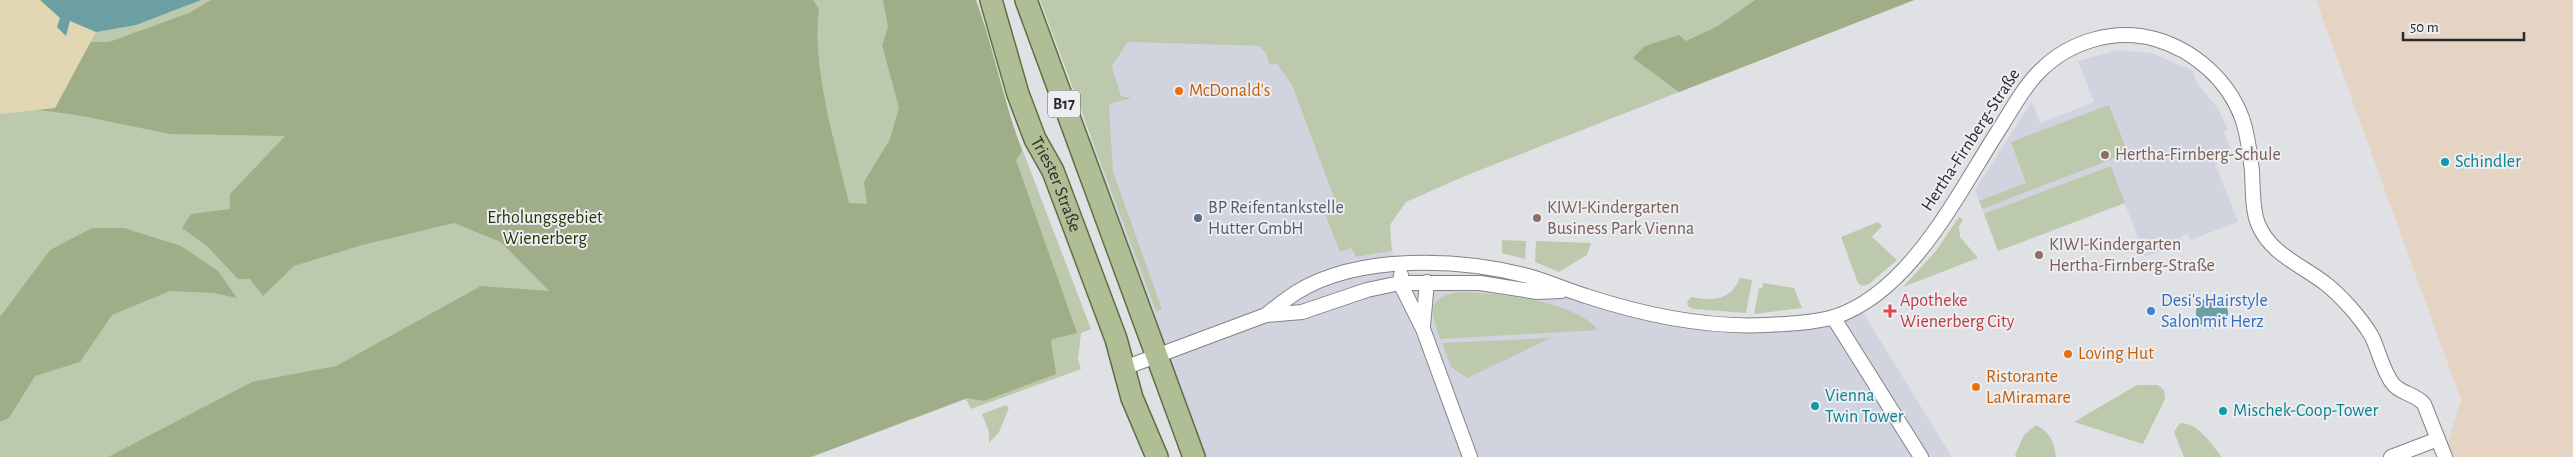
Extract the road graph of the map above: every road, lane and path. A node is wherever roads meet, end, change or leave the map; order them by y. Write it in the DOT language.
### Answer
graph roads {
  1 [pos="991,0"];
  2 [pos="1026,0"];
  3 [pos="1402,264"];
  4 [pos="1427,282"];
  5 [pos="1400,283"];
  6 [pos="1569,291"];
  7 [pos="1266,315"];
  8 [pos="1833,317"];
  9 [pos="1423,329"];
  10 [pos="1157,356"];
  11 [pos="1124,368"];
  12 [pos="2438,439"];
  13 [pos="1157,457"];
  14 [pos="1194,457"];
  15 [pos="1470,457"];
  16 [pos="1921,457"];
  17 [pos="2391,457"];
  18 [pos="2445,457"];
  1 -- 11 [label="main road, Triester Straße / B17"];
  2 -- 10 [label="main road, Triester Straße / B17"];
  3 -- 5 [label="street"];
  3 -- 6 [label="street, Hertha-Firnberg-Straße"];
  3 -- 7 [label="street, Hertha-Firnberg-Straße"];
  4 -- 5 [label="street, Hertha-Firnberg-Straße"];
  4 -- 6 [label="street, Hertha-Firnberg-Straße"];
  4 -- 9 [label="street"];
  5 -- 7 [label="street, Hertha-Firnberg-Straße"];
  5 -- 9 [label="street"];
  6 -- 8 [label="street, Hertha-Firnberg-Straße"];
  7 -- 10 [label="street, Hertha-Firnberg-Straße"];
  8 -- 12 [label="street, Hertha-Firnberg-Straße"];
  8 -- 16 [label="street"];
  9 -- 15 [label="street"];
  10 -- 11 [label="street"];
  10 -- 14 [label="main road, Triester Straße / B17"];
  11 -- 13 [label="main road, Triester Straße / B17"];
  12 -- 17 [label="street"];
  12 -- 18 [label="street, Hertha-Firnberg-Straße"];
}
